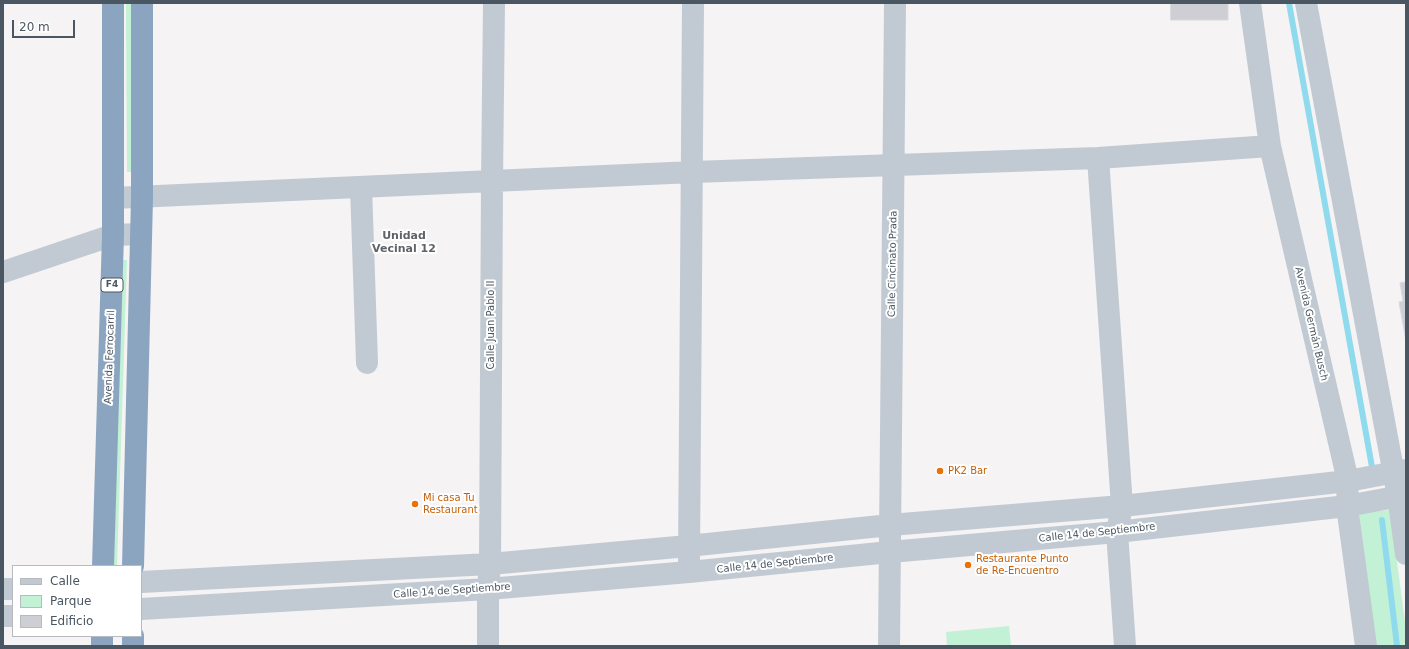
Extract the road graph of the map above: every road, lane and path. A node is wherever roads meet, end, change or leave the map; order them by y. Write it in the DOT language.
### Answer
graph roads {
  1 [pos="113,3"];
  2 [pos="142,3"];
  3 [pos="494,3"];
  4 [pos="693,3"];
  5 [pos="895,3"];
  6 [pos="1250,3"];
  7 [pos="1306,3"];
  8 [pos="1270,146"];
  9 [pos="1098,158"];
  10 [pos="894,165"];
  11 [pos="693,172"];
  12 [pos="492,181"];
  13 [pos="362,187"];
  14 [pos="113,198"];
  15 [pos="142,198"];
  16 [pos="141,234"];
  17 [pos="113,235"];
  18 [pos="3,272"];
  19 [pos="367,363"];
  20 [pos="1399,471"];
  21 [pos="1348,481"];
  22 [pos="1402,495"];
  23 [pos="1122,506"];
  24 [pos="1347,506"];
  25 [pos="890,525"];
  26 [pos="1117,532"];
  27 [pos="688,546"];
  28 [pos="890,552"];
  29 [pos="1406,554"];
  30 [pos="490,564"];
  31 [pos="103,565"];
  32 [pos="133,565"];
  33 [pos="689,572"];
  34 [pos="142,582"];
  35 [pos="488,589"];
  36 [pos="142,609"];
  37 [pos="488,646"];
  38 [pos="889,646"];
  39 [pos="1125,646"];
  40 [pos="1366,646"];
  1 -- 14 [label="highway, Avenida Ferrocarril / F4"];
  2 -- 15 [label="highway"];
  3 -- 12 [label="street, Calle Juan Pablo II"];
  4 -- 11 [label="street"];
  5 -- 10 [label="street, Calle Cincinato Prada"];
  6 -- 8 [label="street, Avenida Germán Busch"];
  7 -- 20 [label="street"];
  8 -- 9 [label="street"];
  8 -- 21 [label="street, Avenida Germán Busch"];
  9 -- 10 [label="street"];
  9 -- 23 [label="street"];
  10 -- 11 [label="street"];
  10 -- 25 [label="street, Calle Cincinato Prada"];
  11 -- 12 [label="street"];
  11 -- 27 [label="street"];
  12 -- 13 [label="street"];
  12 -- 30 [label="street, Calle Juan Pablo II"];
  13 -- 15 [label="street"];
  13 -- 19 [label="street"];
  14 -- 15 [label="street"];
  14 -- 17 [label="highway, Avenida Ferrocarril / F4"];
  15 -- 16 [label="highway"];
  16 -- 17 [label="street"];
  16 -- 32 [label="highway"];
  17 -- 18 [label="street"];
  17 -- 31 [label="highway, Avenida Ferrocarril / F4"];
  20 -- 21 [label="street"];
  20 -- 22 [label="street"];
  21 -- 23 [label="street"];
  21 -- 24 [label="street, Avenida Germán Busch"];
  22 -- 24 [label="street, Calle 14 de Septiembre"];
  22 -- 29 [label="street"];
  23 -- 25 [label="street"];
  23 -- 26 [label="street"];
  24 -- 26 [label="street, Calle 14 de Septiembre"];
  24 -- 40 [label="street, Avenida Germán Busch"];
  25 -- 27 [label="street"];
  25 -- 28 [label="street, Calle Cincinato Prada"];
  26 -- 28 [label="street, Calle 14 de Septiembre"];
  26 -- 39 [label="street"];
  27 -- 30 [label="street"];
  27 -- 33 [label="street"];
  28 -- 33 [label="street, Calle 14 de Septiembre"];
  28 -- 38 [label="street, Calle Cincinato Prada"];
  30 -- 34 [label="street"];
  30 -- 35 [label="street, Calle Juan Pablo II"];
  33 -- 35 [label="street, Calle 14 de Septiembre"];
  35 -- 36 [label="street, Calle 14 de Septiembre"];
  35 -- 37 [label="street, Calle Juan Pablo II"];
}
